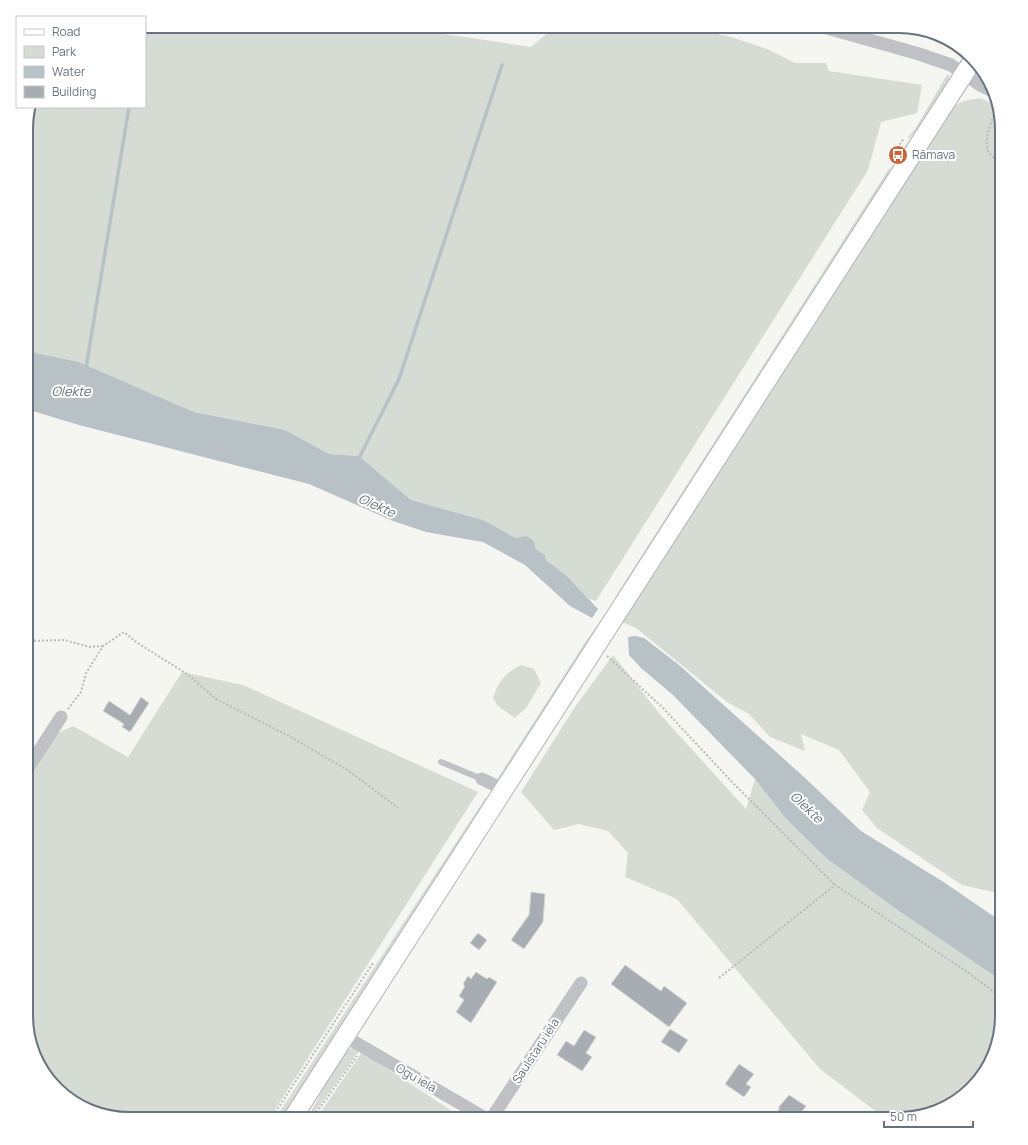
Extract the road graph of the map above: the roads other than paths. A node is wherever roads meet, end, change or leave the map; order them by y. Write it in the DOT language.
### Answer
graph roads {
  1 [pos="845,33"];
  2 [pos="969,67"];
  3 [pos="979,76"];
  4 [pos="61,717"];
  5 [pos="33,760"];
  6 [pos="441,762"];
  7 [pos="482,779"];
  8 [pos="505,790"];
  9 [pos="581,983"];
  10 [pos="346,1037"];
  11 [pos="297,1112"];
  12 [pos="475,1112"];
  13 [pos="496,1112"];
  1 -- 2 [label="street"];
  2 -- 3 [label="street"];
  2 -- 8 [label="main road"];
  4 -- 5 [label="street"];
  6 -- 7 [label="lane"];
  7 -- 8 [label="street"];
  8 -- 10 [label="main road"];
  9 -- 13 [label="street, Saulstaru iela"];
  10 -- 11 [label="main road"];
  10 -- 12 [label="street, Ogu iela"];
}
